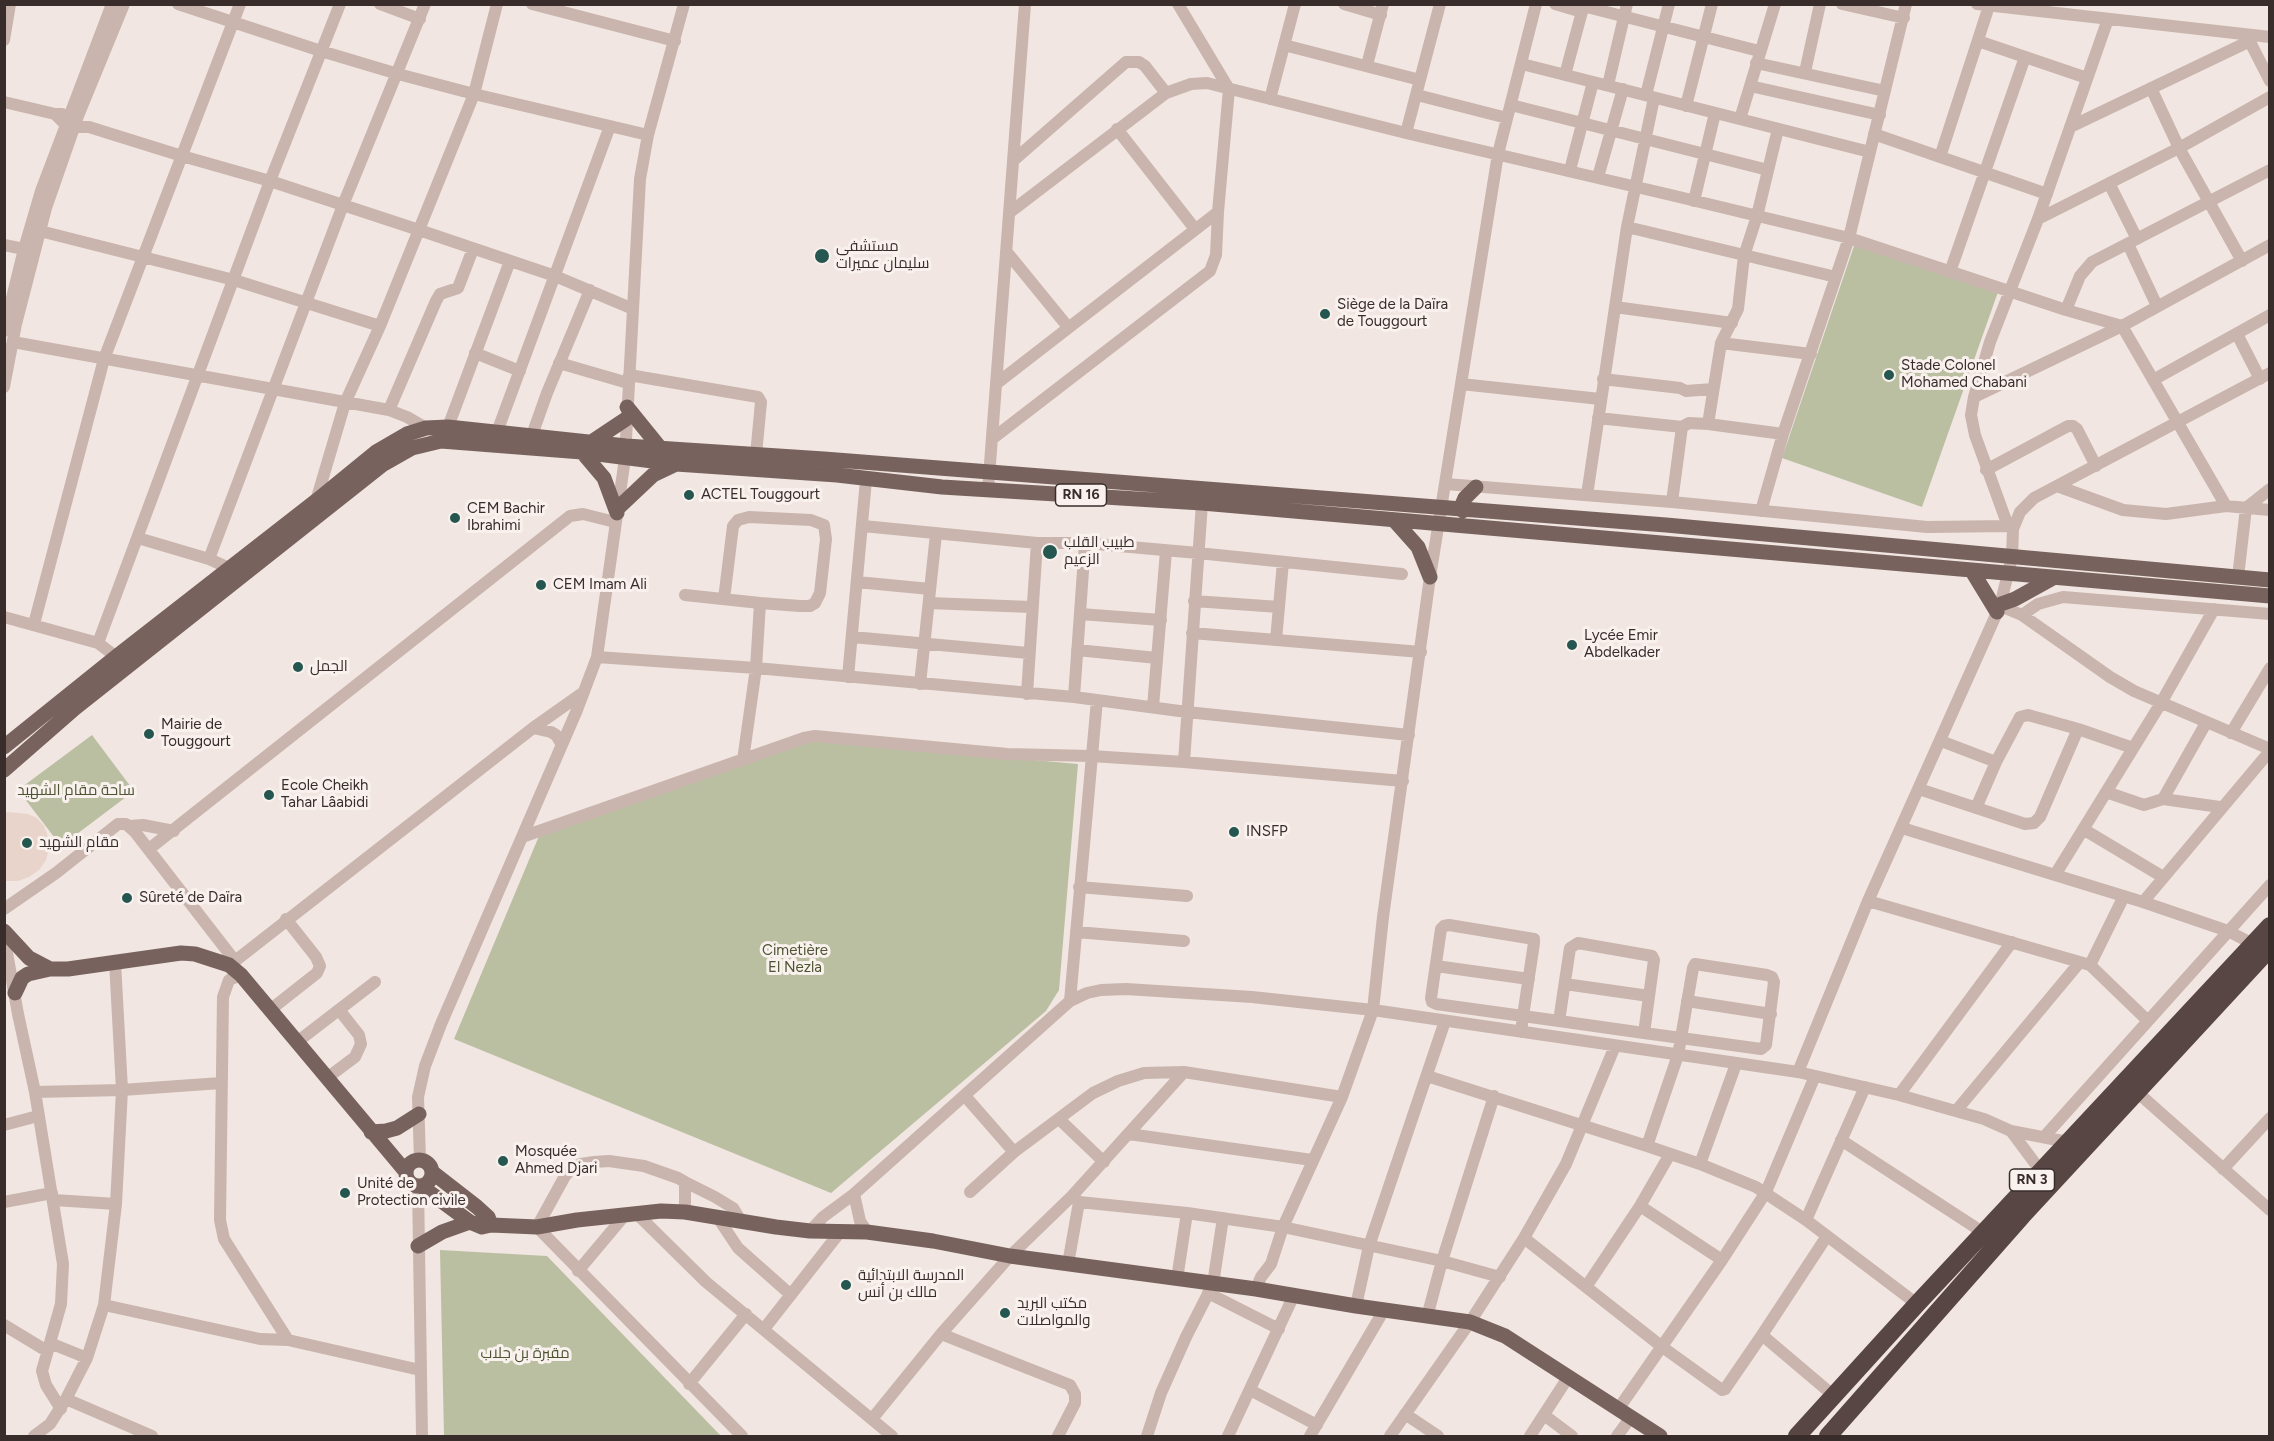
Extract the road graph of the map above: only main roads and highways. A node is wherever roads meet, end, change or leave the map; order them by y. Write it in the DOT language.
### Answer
graph roads {
  1 [pos="587,447"];
  2 [pos="662,449"];
  3 [pos="625,452"];
  4 [pos="676,464"];
  5 [pos="1476,486"];
  6 [pos="1463,511"];
  7 [pos="1441,516"];
  8 [pos="1394,520"];
  9 [pos="1972,571"];
  10 [pos="1430,577"];
  11 [pos="2053,578"];
  12 [pos="2270,579"];
  13 [pos="2270,596"];
  14 [pos="4,747"];
  15 [pos="4,770"];
  16 [pos="2270,926"];
  17 [pos="4,931"];
  18 [pos="2261,946"];
  19 [pos="50,969"];
  20 [pos="15,993"];
  21 [pos="419,1114"];
  22 [pos="371,1132"];
  23 [pos="406,1172"];
  24 [pos="432,1172"];
  25 [pos="419,1186"];
  26 [pos="470,1222"];
  27 [pos="491,1225"];
  28 [pos="418,1246"];
  29 [pos="1660,1437"];
  30 [pos="1797,1437"];
  31 [pos="1828,1437"];
  1 -- 2 [label="main road"];
  1 -- 3 [label="main road, RN 16"];
  1 -- 4 [label="main road"];
  1 -- 14 [label="main road, RN 16"];
  1 -- 15 [label="main road, RN 16"];
  2 -- 3 [label="main road, RN 16"];
  2 -- 7 [label="main road, RN 16"];
  3 -- 4 [label="main road, RN 16"];
  4 -- 8 [label="main road, RN 16"];
  5 -- 6 [label="main road"];
  6 -- 7 [label="main road, RN 16"];
  6 -- 12 [label="main road, RN 16"];
  7 -- 8 [label="main road, RN 16"];
  7 -- 9 [label="main road, RN 16"];
  8 -- 10 [label="main road"];
  9 -- 11 [label="main road, RN 16"];
  9 -- 11 [label="main road"];
  11 -- 13 [label="main road, RN 16"];
  16 -- 18 [label="highway, RN 3"];
  17 -- 19 [label="main road"];
  18 -- 30 [label="highway, RN 3"];
  18 -- 31 [label="highway, RN 3"];
  19 -- 20 [label="main road"];
  19 -- 22 [label="main road"];
  21 -- 22 [label="main road"];
  22 -- 23 [label="main road"];
  23 -- 24 [label="main road"];
  23 -- 25 [label="main road"];
  24 -- 25 [label="main road"];
  24 -- 27 [label="main road"];
  25 -- 26 [label="main road"];
  26 -- 27 [label="main road"];
  26 -- 28 [label="main road"];
  27 -- 29 [label="main road"];
}
